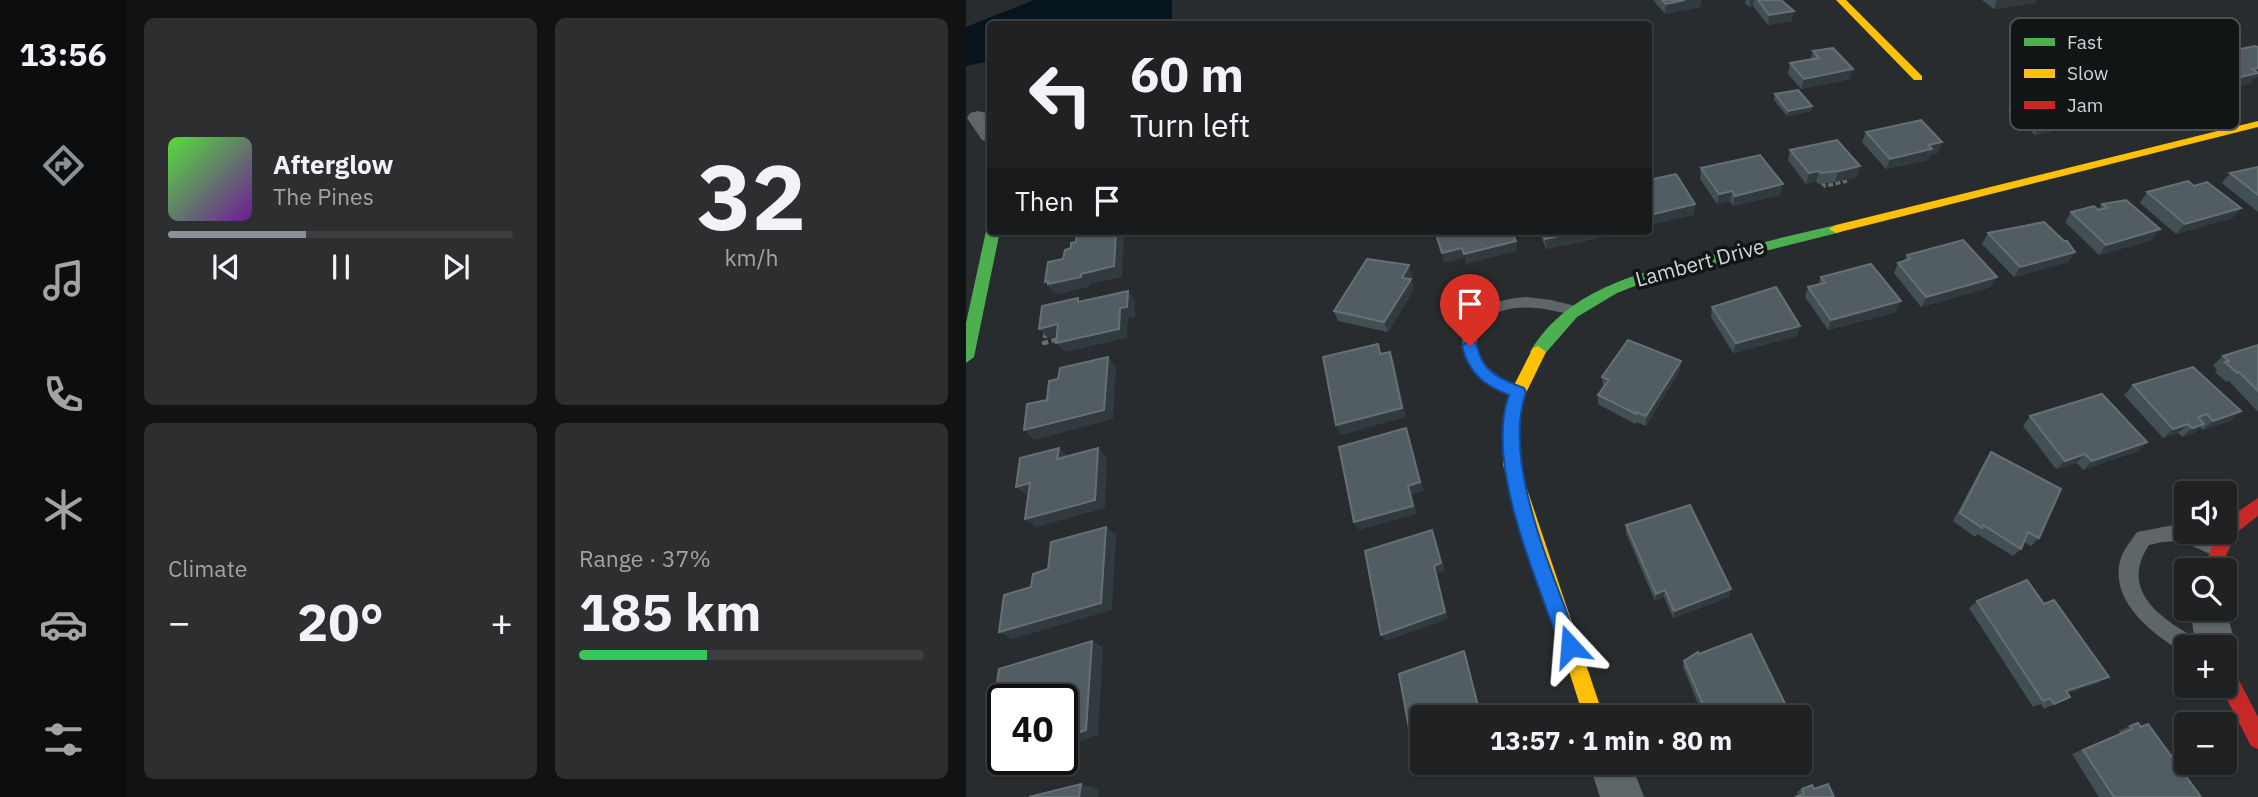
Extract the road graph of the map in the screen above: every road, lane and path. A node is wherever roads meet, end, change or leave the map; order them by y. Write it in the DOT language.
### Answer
graph roads {
  1 [pos="1841,0"];
  2 [pos="1918,78"];
  3 [pos="2258,124"];
  4 [pos="2240,128"];
  5 [pos="2234,130"];
  6 [pos="1847,181"];
  7 [pos="1822,183"];
  8 [pos="992,235"];
  9 [pos="1575,311"];
  10 [pos="1046,327"];
  11 [pos="1067,337"];
  12 [pos="966,357"];
  13 [pos="1518,392"];
  14 [pos="2258,506"];
  15 [pos="2218,549"];
  16 [pos="2215,558"];
  17 [pos="2174,638"];
  18 [pos="2236,698"];
  19 [pos="1590,705"];
  20 [pos="2258,739"];
  21 [pos="1614,775"];
  22 [pos="1622,797"];
  1 -- 2 [label="street"];
  3 -- 4 [label="street, Lambert Drive"];
  5 -- 9 [label="street, Lambert Drive"];
  6 -- 7 [label="path"];
  8 -- 12 [label="street"];
  9 -- 13 [label="street, Lambert Drive"];
  9 -- 13 [label="lane"];
  10 -- 11 [label="path"];
  13 -- 19 [label="street, Lambert Drive"];
  14 -- 15 [label="street"];
  15 -- 16 [label="street"];
  15 -- 17 [label="lane"];
  18 -- 20 [label="street"];
  21 -- 22 [label="street"];
}
